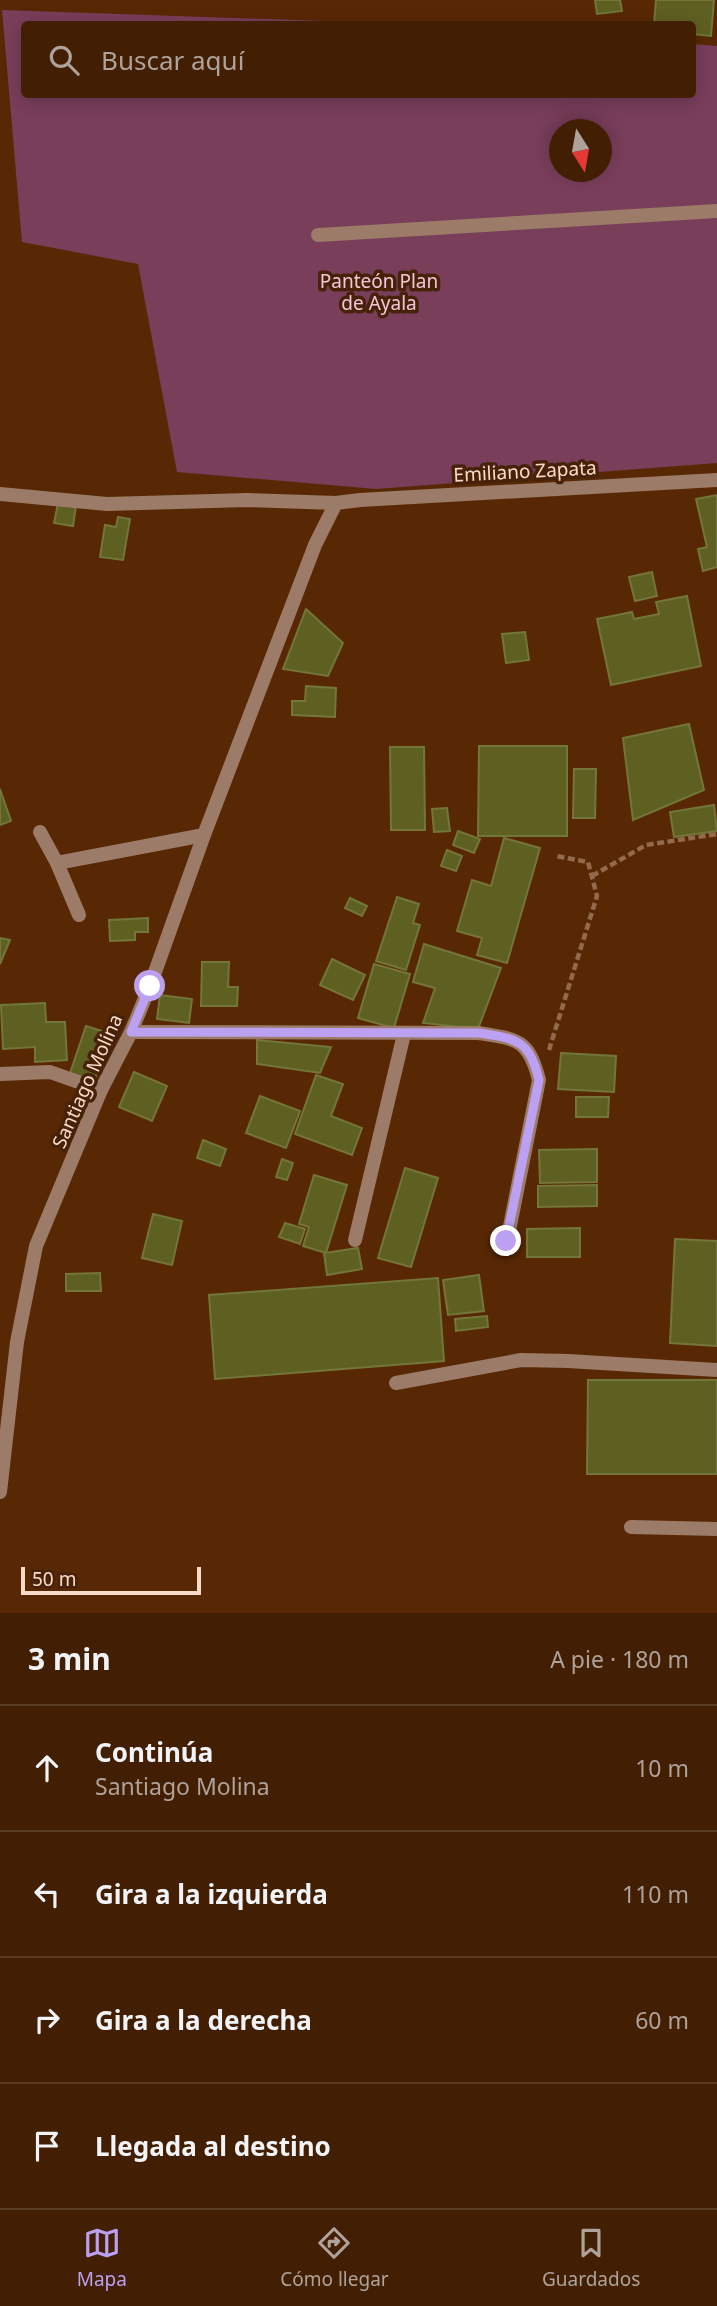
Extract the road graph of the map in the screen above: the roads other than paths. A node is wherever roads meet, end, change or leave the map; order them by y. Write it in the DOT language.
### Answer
graph roads {
  1 [pos="717,211"];
  2 [pos="318,235"];
  3 [pos="717,480"];
  4 [pos="0,494"];
  5 [pos="336,503"];
  6 [pos="40,832"];
  7 [pos="204,835"];
  8 [pos="57,863"];
  9 [pos="79,915"];
  10 [pos="131,1032"];
  11 [pos="404,1034"];
  12 [pos="0,1074"];
  13 [pos="101,1090"];
  14 [pos="355,1240"];
  15 [pos="506,1241"];
  16 [pos="717,1370"];
  17 [pos="396,1383"];
  18 [pos="0,1492"];
  19 [pos="631,1527"];
  20 [pos="717,1529"];
  1 -- 2 [label="street"];
  3 -- 5 [label="street, Emiliano Zapata"];
  4 -- 5 [label="street, Emiliano Zapata"];
  5 -- 7 [label="street, Santiago Molina"];
  6 -- 8 [label="street"];
  7 -- 8 [label="street"];
  7 -- 10 [label="street, Santiago Molina"];
  8 -- 9 [label="street"];
  10 -- 11 [label="street"];
  10 -- 13 [label="street, Santiago Molina"];
  11 -- 14 [label="street"];
  11 -- 15 [label="street"];
  12 -- 13 [label="street"];
  13 -- 18 [label="street, Santiago Molina"];
  16 -- 17 [label="street"];
  19 -- 20 [label="street"];
}
